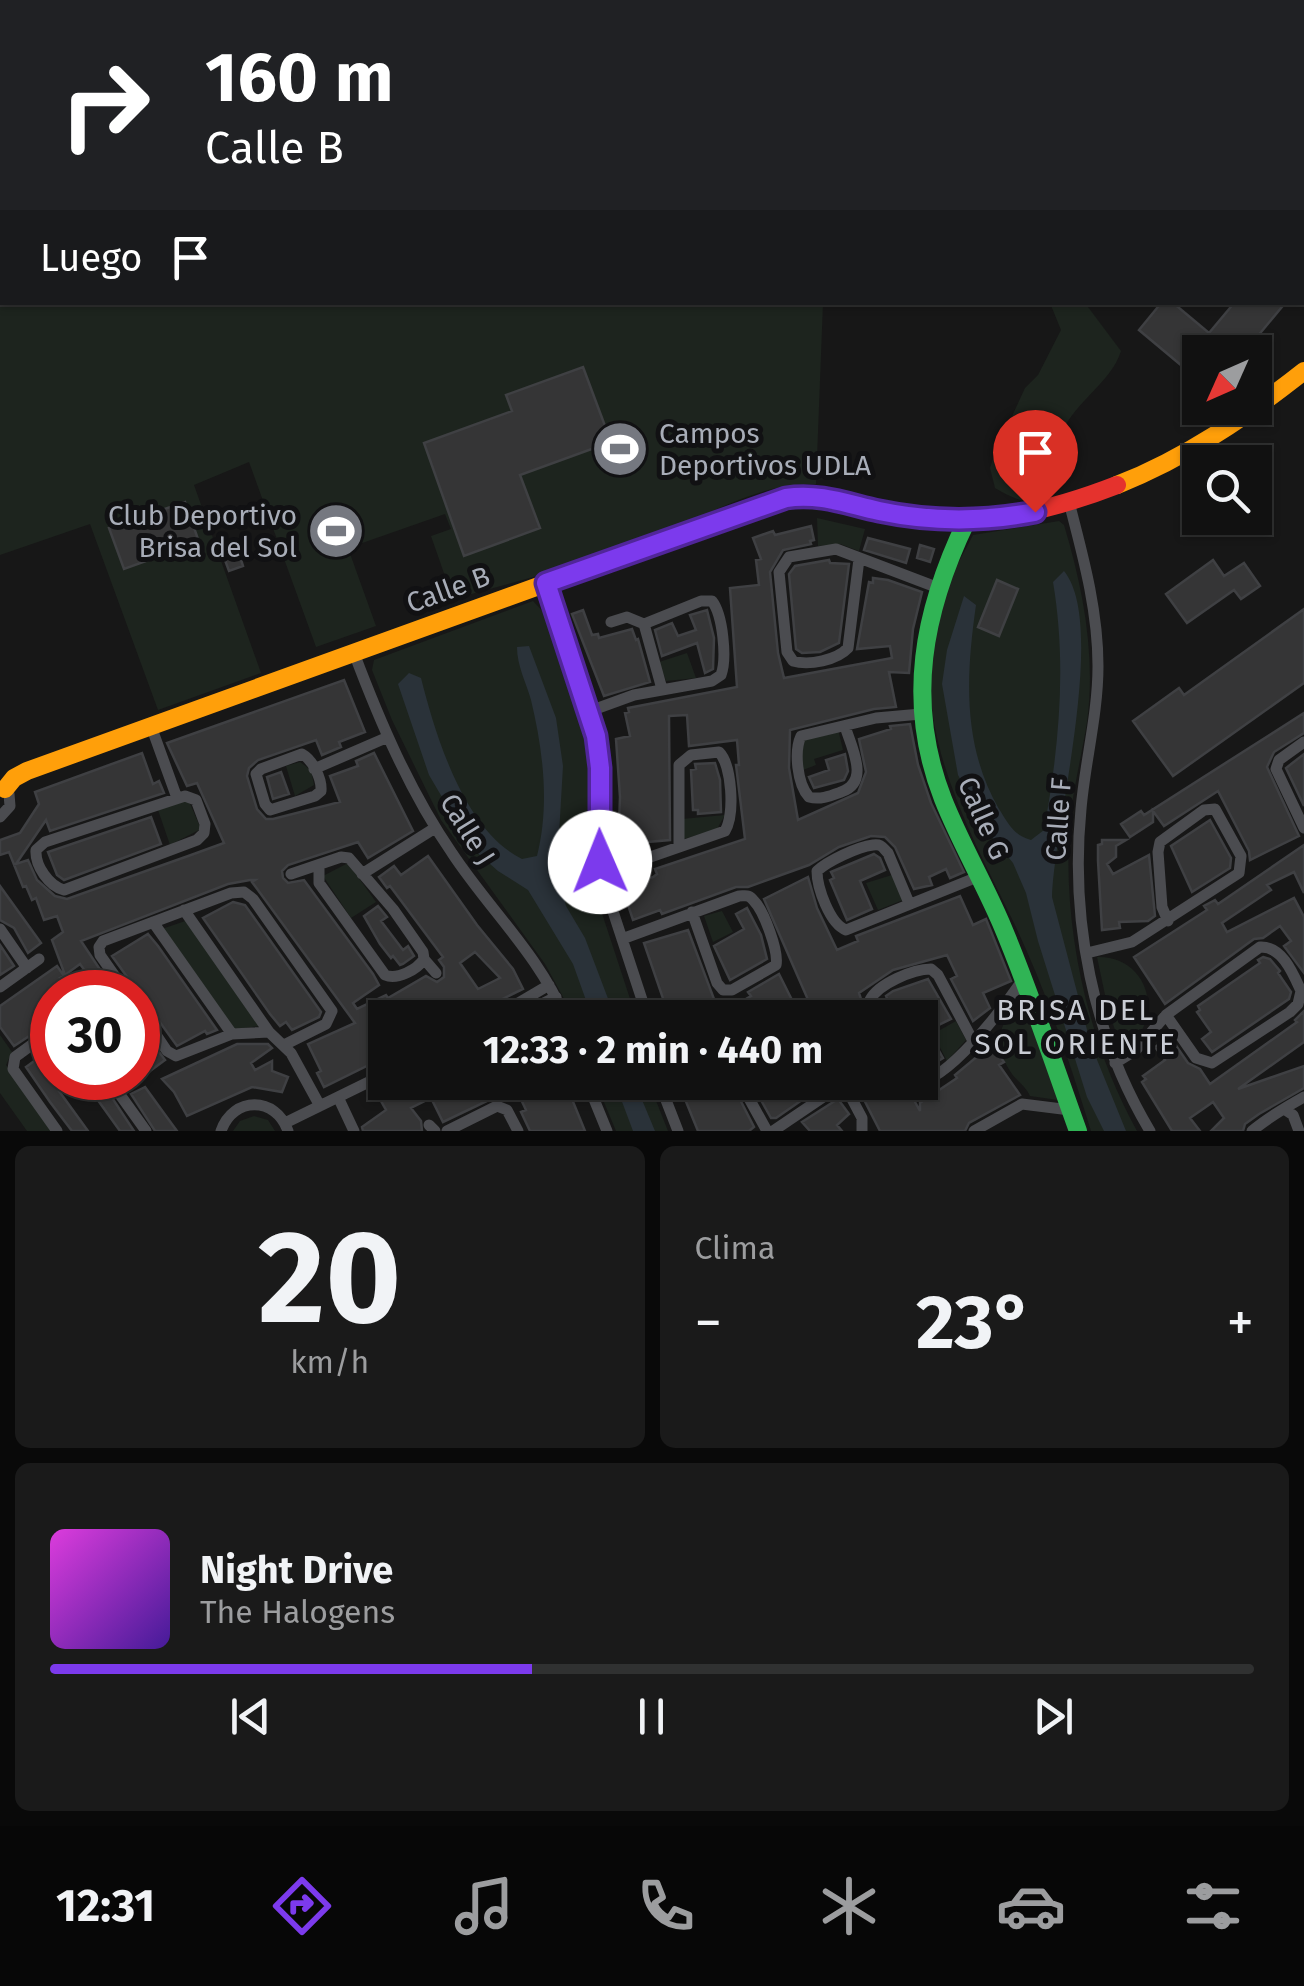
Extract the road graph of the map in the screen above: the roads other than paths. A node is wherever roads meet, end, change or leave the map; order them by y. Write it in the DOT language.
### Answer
graph roads {
  1 [pos="1304,371"];
  2 [pos="1069,502"];
  3 [pos="968,520"];
  4 [pos="859,558"];
  5 [pos="546,583"];
  6 [pos="936,586"];
  7 [pos="611,622"];
  8 [pos="644,624"];
  9 [pos="354,653"];
  10 [pos="662,689"];
  11 [pos="590,710"];
  12 [pos="921,714"];
  13 [pos="151,726"];
  14 [pos="844,726"];
  15 [pos="388,737"];
  16 [pos="1304,742"];
  17 [pos="314,769"];
  18 [pos="3,787"];
  19 [pos="177,798"];
  20 [pos="0,817"];
  21 [pos="435,828"];
  22 [pos="1304,828"];
  23 [pos="679,846"];
  24 [pos="600,862"];
  25 [pos="318,868"];
  26 [pos="291,874"];
  27 [pos="362,874"];
  28 [pos="980,876"];
  29 [pos="909,903"];
  30 [pos="184,910"];
  31 [pos="692,912"];
  32 [pos="1168,921"];
  33 [pos="152,922"];
  34 [pos="0,929"];
  35 [pos="622,939"];
  36 [pos="1087,952"];
  37 [pos="39,959"];
  38 [pos="424,959"];
  39 [pos="27,968"];
  40 [pos="111,970"];
  41 [pos="436,973"];
  42 [pos="1024,978"];
  43 [pos="0,986"];
  44 [pos="552,991"];
  45 [pos="532,1000"];
  46 [pos="539,1000"];
  47 [pos="556,1000"];
  48 [pos="643,1000"];
  49 [pos="871,1000"];
  50 [pos="1166,1014"];
  51 [pos="269,1032"];
  52 [pos="232,1034"];
  53 [pos="160,1040"];
  54 [pos="974,1041"];
  55 [pos="30,1045"];
  56 [pos="284,1045"];
  57 [pos="1115,1063"];
  58 [pos="938,1072"];
  59 [pos="368,1082"];
  60 [pos="30,1092"];
  61 [pos="338,1097"];
  62 [pos="1304,1097"];
  63 [pos="36,1100"];
  64 [pos="124,1100"];
  65 [pos="594,1100"];
  66 [pos="666,1100"];
  67 [pos="751,1100"];
  68 [pos="817,1100"];
  69 [pos="852,1100"];
  70 [pos="320,1106"];
  71 [pos="1070,1110"];
  72 [pos="1287,1111"];
  73 [pos="996,1125"];
  74 [pos="286,1127"];
  75 [pos="57,1131"];
  76 [pos="146,1131"];
  77 [pos="221,1131"];
  78 [pos="354,1131"];
  79 [pos="446,1131"];
  80 [pos="518,1131"];
  81 [pos="607,1131"];
  82 [pos="678,1131"];
  83 [pos="770,1131"];
  84 [pos="862,1131"];
  85 [pos="974,1131"];
  86 [pos="1078,1131"];
  87 [pos="1150,1131"];
  88 [pos="1252,1131"];
  89 [pos="1300,1131"];
  1 -- 2 [label="street, Calle B"];
  2 -- 3 [label="street, Calle B"];
  2 -- 36 [label="street, Calle F"];
  3 -- 5 [label="street, Calle B"];
  3 -- 6 [label="street, Calle G"];
  4 -- 4 [label="street"];
  4 -- 6 [label="street"];
  5 -- 9 [label="street, Calle B"];
  5 -- 11 [label="street"];
  6 -- 12 [label="street, Calle G"];
  7 -- 8 [label="street"];
  8 -- 10 [label="street"];
  8 -- 10 [label="street"];
  9 -- 13 [label="street, Calle B"];
  9 -- 15 [label="street, Calle J"];
  10 -- 11 [label="street"];
  11 -- 24 [label="street"];
  12 -- 14 [label="street"];
  12 -- 28 [label="street, Calle G"];
  13 -- 18 [label="street, Calle B"];
  13 -- 19 [label="street"];
  14 -- 14 [label="street"];
  15 -- 17 [label="street"];
  15 -- 21 [label="street, Calle J"];
  16 -- 22 [label="street"];
  17 -- 17 [label="street"];
  18 -- 20 [label="street"];
  19 -- 19 [label="street"];
  21 -- 27 [label="street"];
  21 -- 44 [label="street, Calle J"];
  23 -- 23 [label="street"];
  23 -- 24 [label="street"];
  24 -- 35 [label="street"];
  25 -- 26 [label="street"];
  25 -- 27 [label="street"];
  25 -- 38 [label="street"];
  27 -- 38 [label="street"];
  28 -- 29 [label="street"];
  28 -- 42 [label="street, Calle G"];
  29 -- 29 [label="street"];
  30 -- 33 [label="street"];
  30 -- 51 [label="street"];
  30 -- 56 [label="street"];
  31 -- 31 [label="street"];
  31 -- 35 [label="street"];
  32 -- 32 [label="street"];
  32 -- 36 [label="street"];
  33 -- 40 [label="street"];
  33 -- 52 [label="street"];
  34 -- 39 [label="street"];
  35 -- 48 [label="street"];
  36 -- 57 [label="street, Calle F"];
  37 -- 39 [label="street"];
  38 -- 41 [label="street"];
  39 -- 43 [label="street"];
  42 -- 54 [label="street"];
  42 -- 71 [label="street, Calle G"];
  44 -- 45 [label="street"];
  44 -- 46 [label="street"];
  44 -- 47 [label="street, Calle J"];
  49 -- 54 [label="street"];
  50 -- 50 [label="street"];
  50 -- 57 [label="street"];
  51 -- 52 [label="street"];
  51 -- 56 [label="street"];
  52 -- 53 [label="street"];
  54 -- 58 [label="street"];
  55 -- 60 [label="street"];
  56 -- 70 [label="street"];
  57 -- 87 [label="street, Calle F"];
  59 -- 61 [label="street"];
  61 -- 70 [label="street"];
  61 -- 78 [label="street"];
  62 -- 72 [label="street"];
  63 -- 75 [label="street"];
  64 -- 76 [label="street"];
  65 -- 81 [label="street"];
  66 -- 82 [label="street"];
  67 -- 83 [label="street"];
  68 -- 83 [label="street"];
  69 -- 84 [label="street"];
  70 -- 74 [label="street"];
  71 -- 73 [label="street"];
  71 -- 86 [label="street, Calle G"];
  72 -- 88 [label="street"];
  72 -- 89 [label="street"];
  73 -- 85 [label="street"];
  74 -- 77 [label="street"];
  79 -- 80 [label="street"];
}
